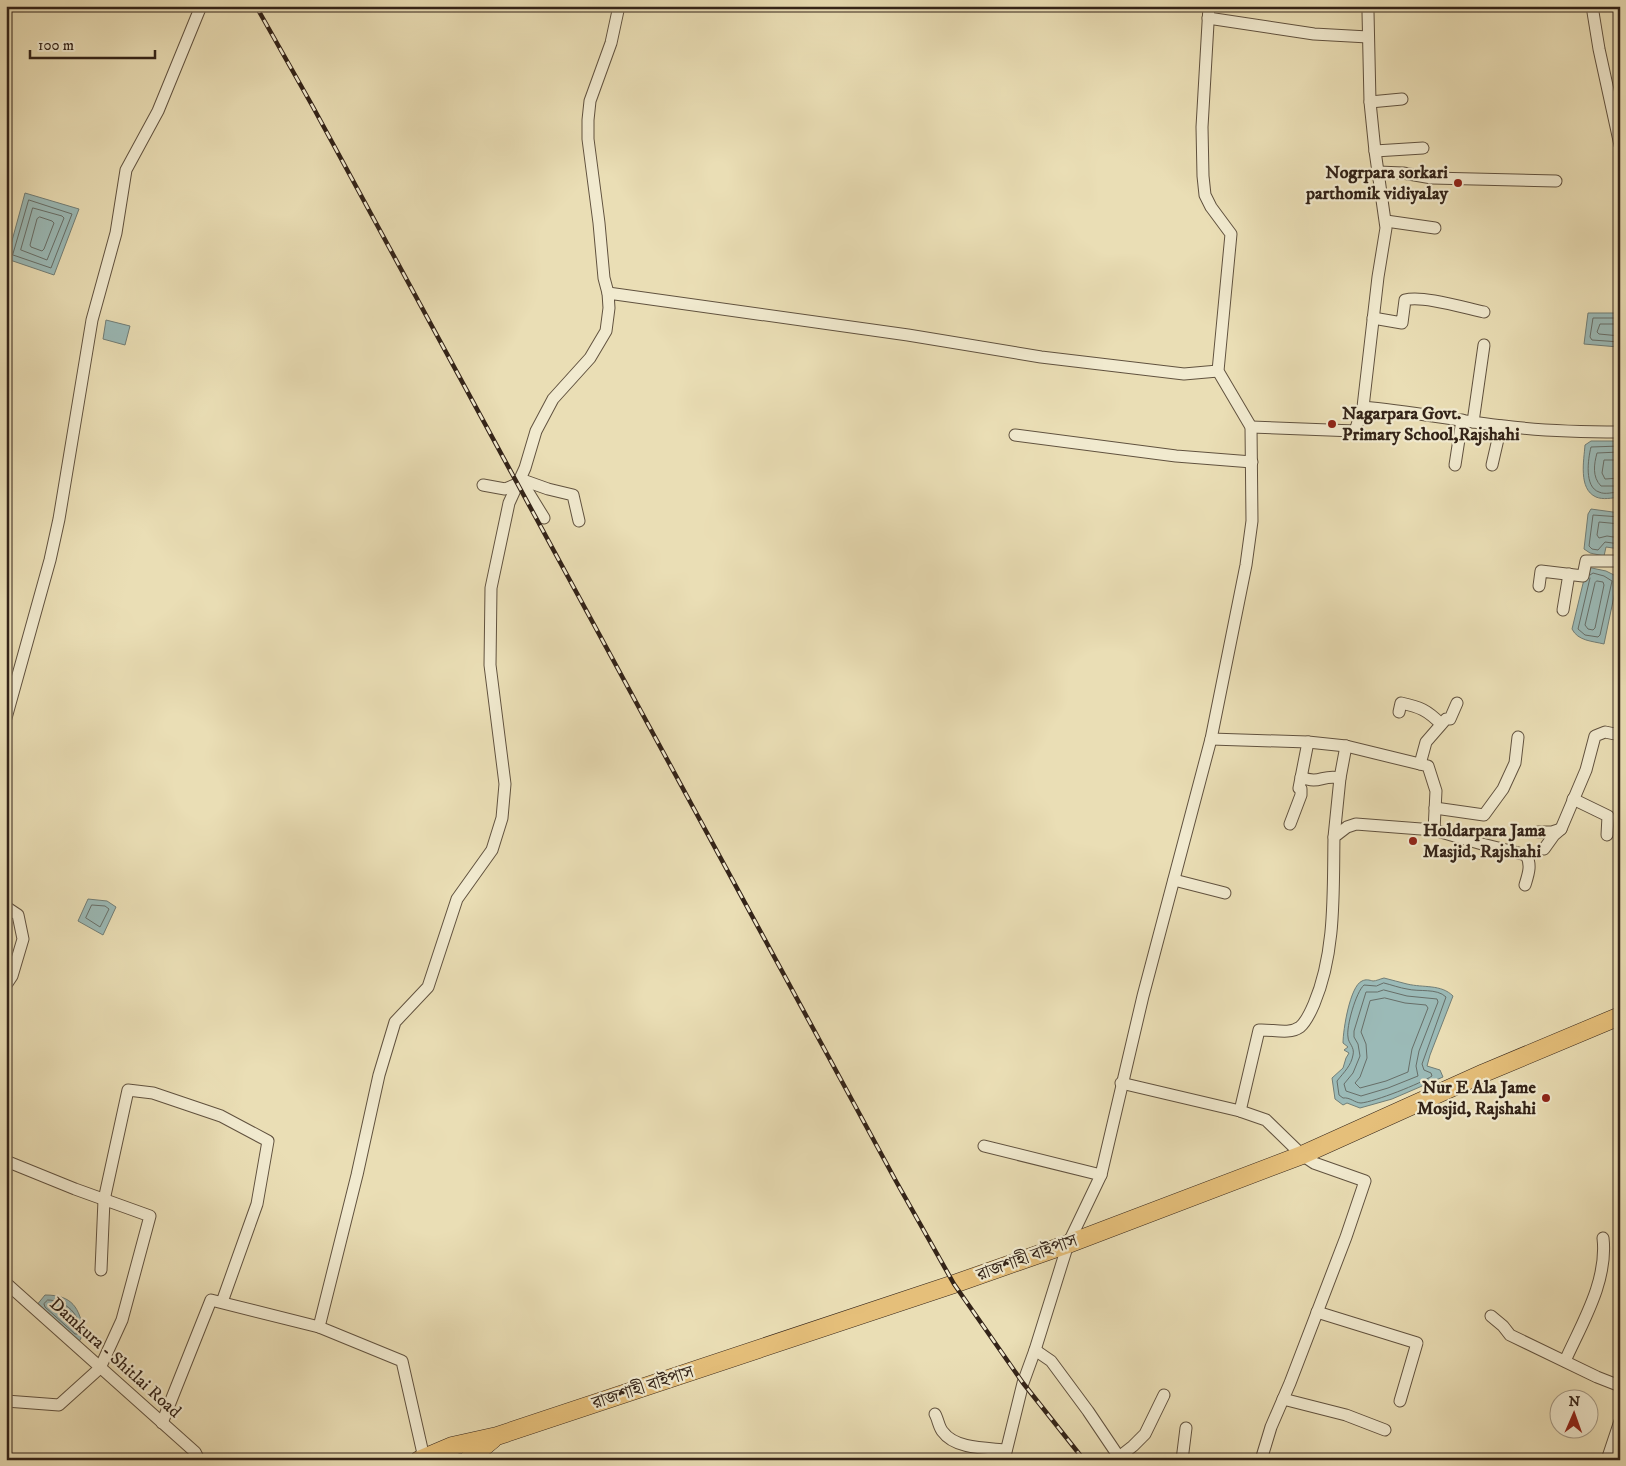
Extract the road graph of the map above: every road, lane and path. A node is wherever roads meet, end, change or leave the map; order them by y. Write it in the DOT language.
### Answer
graph roads {
  1 [pos="201,6"];
  2 [pos="619,6"];
  3 [pos="1209,6"];
  4 [pos="1592,6"];
  5 [pos="1368,12"];
  6 [pos="1208,18"];
  7 [pos="1368,37"];
  8 [pos="1402,98"];
  9 [pos="1370,102"];
  10 [pos="1620,145"];
  11 [pos="1423,148"];
  12 [pos="1375,151"];
  13 [pos="1378,172"];
  14 [pos="1556,181"];
  15 [pos="1386,221"];
  16 [pos="1435,228"];
  17 [pos="608,293"];
  18 [pos="1484,312"];
  19 [pos="1373,318"];
  20 [pos="1484,345"];
  21 [pos="1218,371"];
  22 [pos="1363,407"];
  23 [pos="1468,421"];
  24 [pos="1251,426"];
  25 [pos="1501,426"];
  26 [pos="1620,432"];
  27 [pos="1015,435"];
  28 [pos="1252,462"];
  29 [pos="1455,465"];
  30 [pos="1492,465"];
  31 [pos="518,482"];
  32 [pos="483,485"];
  33 [pos="544,518"];
  34 [pos="580,522"];
  35 [pos="1620,562"];
  36 [pos="1569,574"];
  37 [pos="1539,586"];
  38 [pos="1563,610"];
  39 [pos="1457,702"];
  40 [pos="1399,712"];
  41 [pos="6,718"];
  42 [pos="1440,724"];
  43 [pos="1620,735"];
  44 [pos="1518,737"];
  45 [pos="1211,739"];
  46 [pos="1308,742"];
  47 [pos="1346,746"];
  48 [pos="1420,764"];
  49 [pos="1301,777"];
  50 [pos="1340,778"];
  51 [pos="1573,799"];
  52 [pos="1435,808"];
  53 [pos="1290,824"];
  54 [pos="1561,829"];
  55 [pos="1434,830"];
  56 [pos="1538,832"];
  57 [pos="1607,836"];
  58 [pos="1334,837"];
  59 [pos="1544,849"];
  60 [pos="1174,880"];
  61 [pos="1525,885"];
  62 [pos="1225,893"];
  63 [pos="6,907"];
  64 [pos="6,985"];
  65 [pos="1620,1016"];
  66 [pos="1121,1083"];
  67 [pos="1240,1111"];
  68 [pos="984,1146"];
  69 [pos="1302,1155"];
  70 [pos="6,1161"];
  71 [pos="1101,1175"];
  72 [pos="104,1200"];
  73 [pos="1603,1238"];
  74 [pos="1068,1244"];
  75 [pos="102,1270"];
  76 [pos="6,1283"];
  77 [pos="222,1302"];
  78 [pos="1317,1312"];
  79 [pos="1490,1316"];
  80 [pos="319,1327"];
  81 [pos="1035,1350"];
  82 [pos="1565,1361"];
  83 [pos="100,1368"];
  84 [pos="1618,1381"];
  85 [pos="1164,1395"];
  86 [pos="1283,1399"];
  87 [pos="6,1400"];
  88 [pos="1400,1401"];
  89 [pos="935,1414"];
  90 [pos="1620,1421"];
  91 [pos="162,1424"];
  92 [pos="1186,1428"];
  93 [pos="1385,1430"];
  94 [pos="497,1436"];
  95 [pos="454,1453"];
  96 [pos="1005,1455"];
  97 [pos="1120,1458"];
  98 [pos="422,1459"];
  99 [pos="199,1460"];
  100 [pos="468,1460"];
  101 [pos="1182,1460"];
  102 [pos="1261,1460"];
  103 [pos="1607,1460"];
  1 -- 41 [label="street"];
  2 -- 17 [label="street"];
  3 -- 6 [label="street"];
  4 -- 10 [label="street"];
  5 -- 7 [label="street"];
  6 -- 7 [label="street"];
  6 -- 21 [label="street"];
  7 -- 9 [label="street"];
  8 -- 9 [label="street"];
  9 -- 12 [label="street"];
  11 -- 12 [label="street"];
  12 -- 13 [label="street"];
  13 -- 14 [label="street"];
  13 -- 15 [label="street"];
  15 -- 16 [label="street"];
  15 -- 19 [label="street"];
  17 -- 21 [label="street"];
  17 -- 31 [label="street"];
  18 -- 19 [label="street"];
  19 -- 22 [label="street"];
  20 -- 23 [label="street"];
  21 -- 24 [label="street"];
  22 -- 23 [label="street"];
  22 -- 24 [label="street"];
  23 -- 25 [label="street"];
  23 -- 29 [label="street"];
  24 -- 28 [label="street"];
  25 -- 26 [label="street"];
  25 -- 30 [label="street"];
  27 -- 28 [label="street"];
  28 -- 45 [label="street"];
  31 -- 32 [label="street"];
  31 -- 33 [label="street"];
  31 -- 34 [label="street"];
  31 -- 80 [label="street"];
  35 -- 36 [label="street"];
  36 -- 37 [label="street"];
  36 -- 38 [label="street"];
  39 -- 42 [label="street"];
  40 -- 42 [label="street"];
  42 -- 48 [label="street"];
  43 -- 51 [label="street"];
  44 -- 52 [label="street"];
  45 -- 46 [label="street"];
  45 -- 60 [label="street"];
  46 -- 47 [label="street"];
  46 -- 49 [label="street"];
  47 -- 48 [label="street"];
  47 -- 50 [label="street"];
  48 -- 52 [label="street"];
  49 -- 50 [label="street"];
  49 -- 53 [label="street"];
  50 -- 58 [label="street"];
  51 -- 54 [label="street"];
  51 -- 57 [label="street"];
  52 -- 55 [label="street"];
  54 -- 56 [label="street"];
  54 -- 59 [label="street"];
  55 -- 58 [label="street"];
  55 -- 61 [label="street"];
  58 -- 67 [label="street"];
  60 -- 62 [label="street"];
  60 -- 66 [label="street"];
  63 -- 64 [label="street"];
  65 -- 69 [label="highway, রাজশাহী বাইপাস"];
  66 -- 67 [label="street"];
  66 -- 71 [label="street"];
  67 -- 69 [label="street"];
  68 -- 71 [label="street"];
  69 -- 74 [label="highway, রাজশাহী বাইপাস"];
  69 -- 78 [label="street"];
  70 -- 72 [label="street"];
  71 -- 74 [label="street"];
  72 -- 75 [label="street"];
  72 -- 77 [label="street"];
  72 -- 83 [label="street"];
  73 -- 82 [label="street"];
  74 -- 81 [label="street"];
  74 -- 94 [label="highway, রাজশাহী বাইপাস"];
  76 -- 83 [label="street, Damkura - Shitlai Road"];
  77 -- 80 [label="street"];
  77 -- 91 [label="street"];
  78 -- 86 [label="street"];
  78 -- 88 [label="street"];
  79 -- 82 [label="street"];
  80 -- 98 [label="street"];
  81 -- 96 [label="street"];
  81 -- 97 [label="street"];
  82 -- 84 [label="street"];
  83 -- 87 [label="street"];
  83 -- 91 [label="street, Damkura - Shitlai Road"];
  85 -- 97 [label="street"];
  86 -- 93 [label="street"];
  86 -- 102 [label="street"];
  89 -- 96 [label="street"];
  90 -- 103 [label="street"];
  91 -- 99 [label="street, Damkura - Shitlai Road"];
  92 -- 101 [label="street"];
  94 -- 95 [label="highway, রাজশাহী বাইপাস"];
  94 -- 100 [label="highway"];
  95 -- 98 [label="highway, রাজশাহী বাইপাস"];
}
